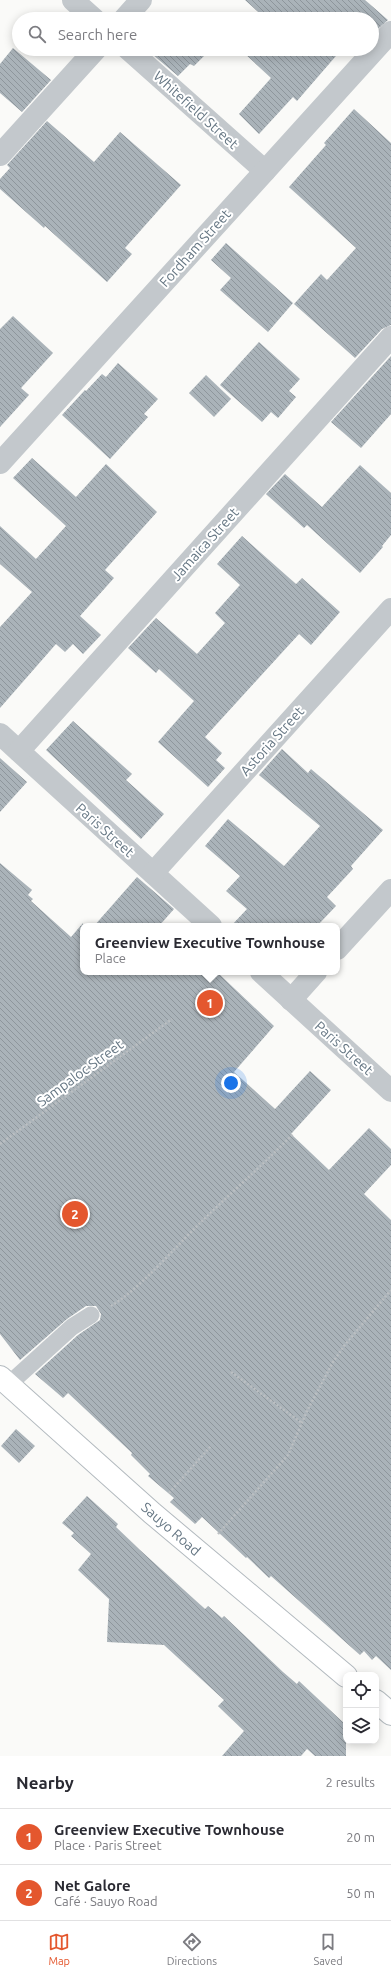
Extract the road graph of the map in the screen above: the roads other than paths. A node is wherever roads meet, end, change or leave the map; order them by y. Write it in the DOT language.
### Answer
graph roads {
  1 [pos="73,0"];
  2 [pos="141,0"];
  3 [pos="86,12"];
  4 [pos="130,12"];
  5 [pos="391,32"];
  6 [pos="379,45"];
  7 [pos="90,56"];
  8 [pos="136,56"];
  9 [pos="369,56"];
  10 [pos="0,155"];
  11 [pos="265,172"];
  12 [pos="391,338"];
  13 [pos="0,463"];
  14 [pos="391,609"];
  15 [pos="0,734"];
  16 [pos="20,751"];
  17 [pos="153,873"];
  18 [pos="391,890"];
  19 [pos="208,923"];
  20 [pos="340,946"];
  21 [pos="264,975"];
  22 [pos="313,975"];
  23 [pos="291,1000"];
  24 [pos="391,1091"];
  25 [pos="91,1315"];
  26 [pos="4,1381"];
  27 [pos="343,1673"];
  28 [pos="379,1704"];
  29 [pos="391,1714"];
  1 -- 3 [label="street"];
  2 -- 4 [label="street"];
  5 -- 6 [label="street, Fordham Street"];
  7 -- 10 [label="street"];
  8 -- 11 [label="street, Whitefield Street"];
  9 -- 11 [label="street, Fordham Street"];
  11 -- 13 [label="street, Fordham Street"];
  12 -- 16 [label="street, Jamaica Street"];
  14 -- 17 [label="street, Astoria Street"];
  15 -- 16 [label="street, Paris Street"];
  16 -- 17 [label="street, Paris Street"];
  17 -- 19 [label="street, Paris Street"];
  18 -- 20 [label="street"];
  21 -- 23 [label="street, Paris Street"];
  22 -- 23 [label="street"];
  23 -- 24 [label="street, Paris Street"];
  25 -- 26 [label="lane"];
  26 -- 27 [label="main road, Sauyo Road"];
  28 -- 29 [label="main road"];
}
